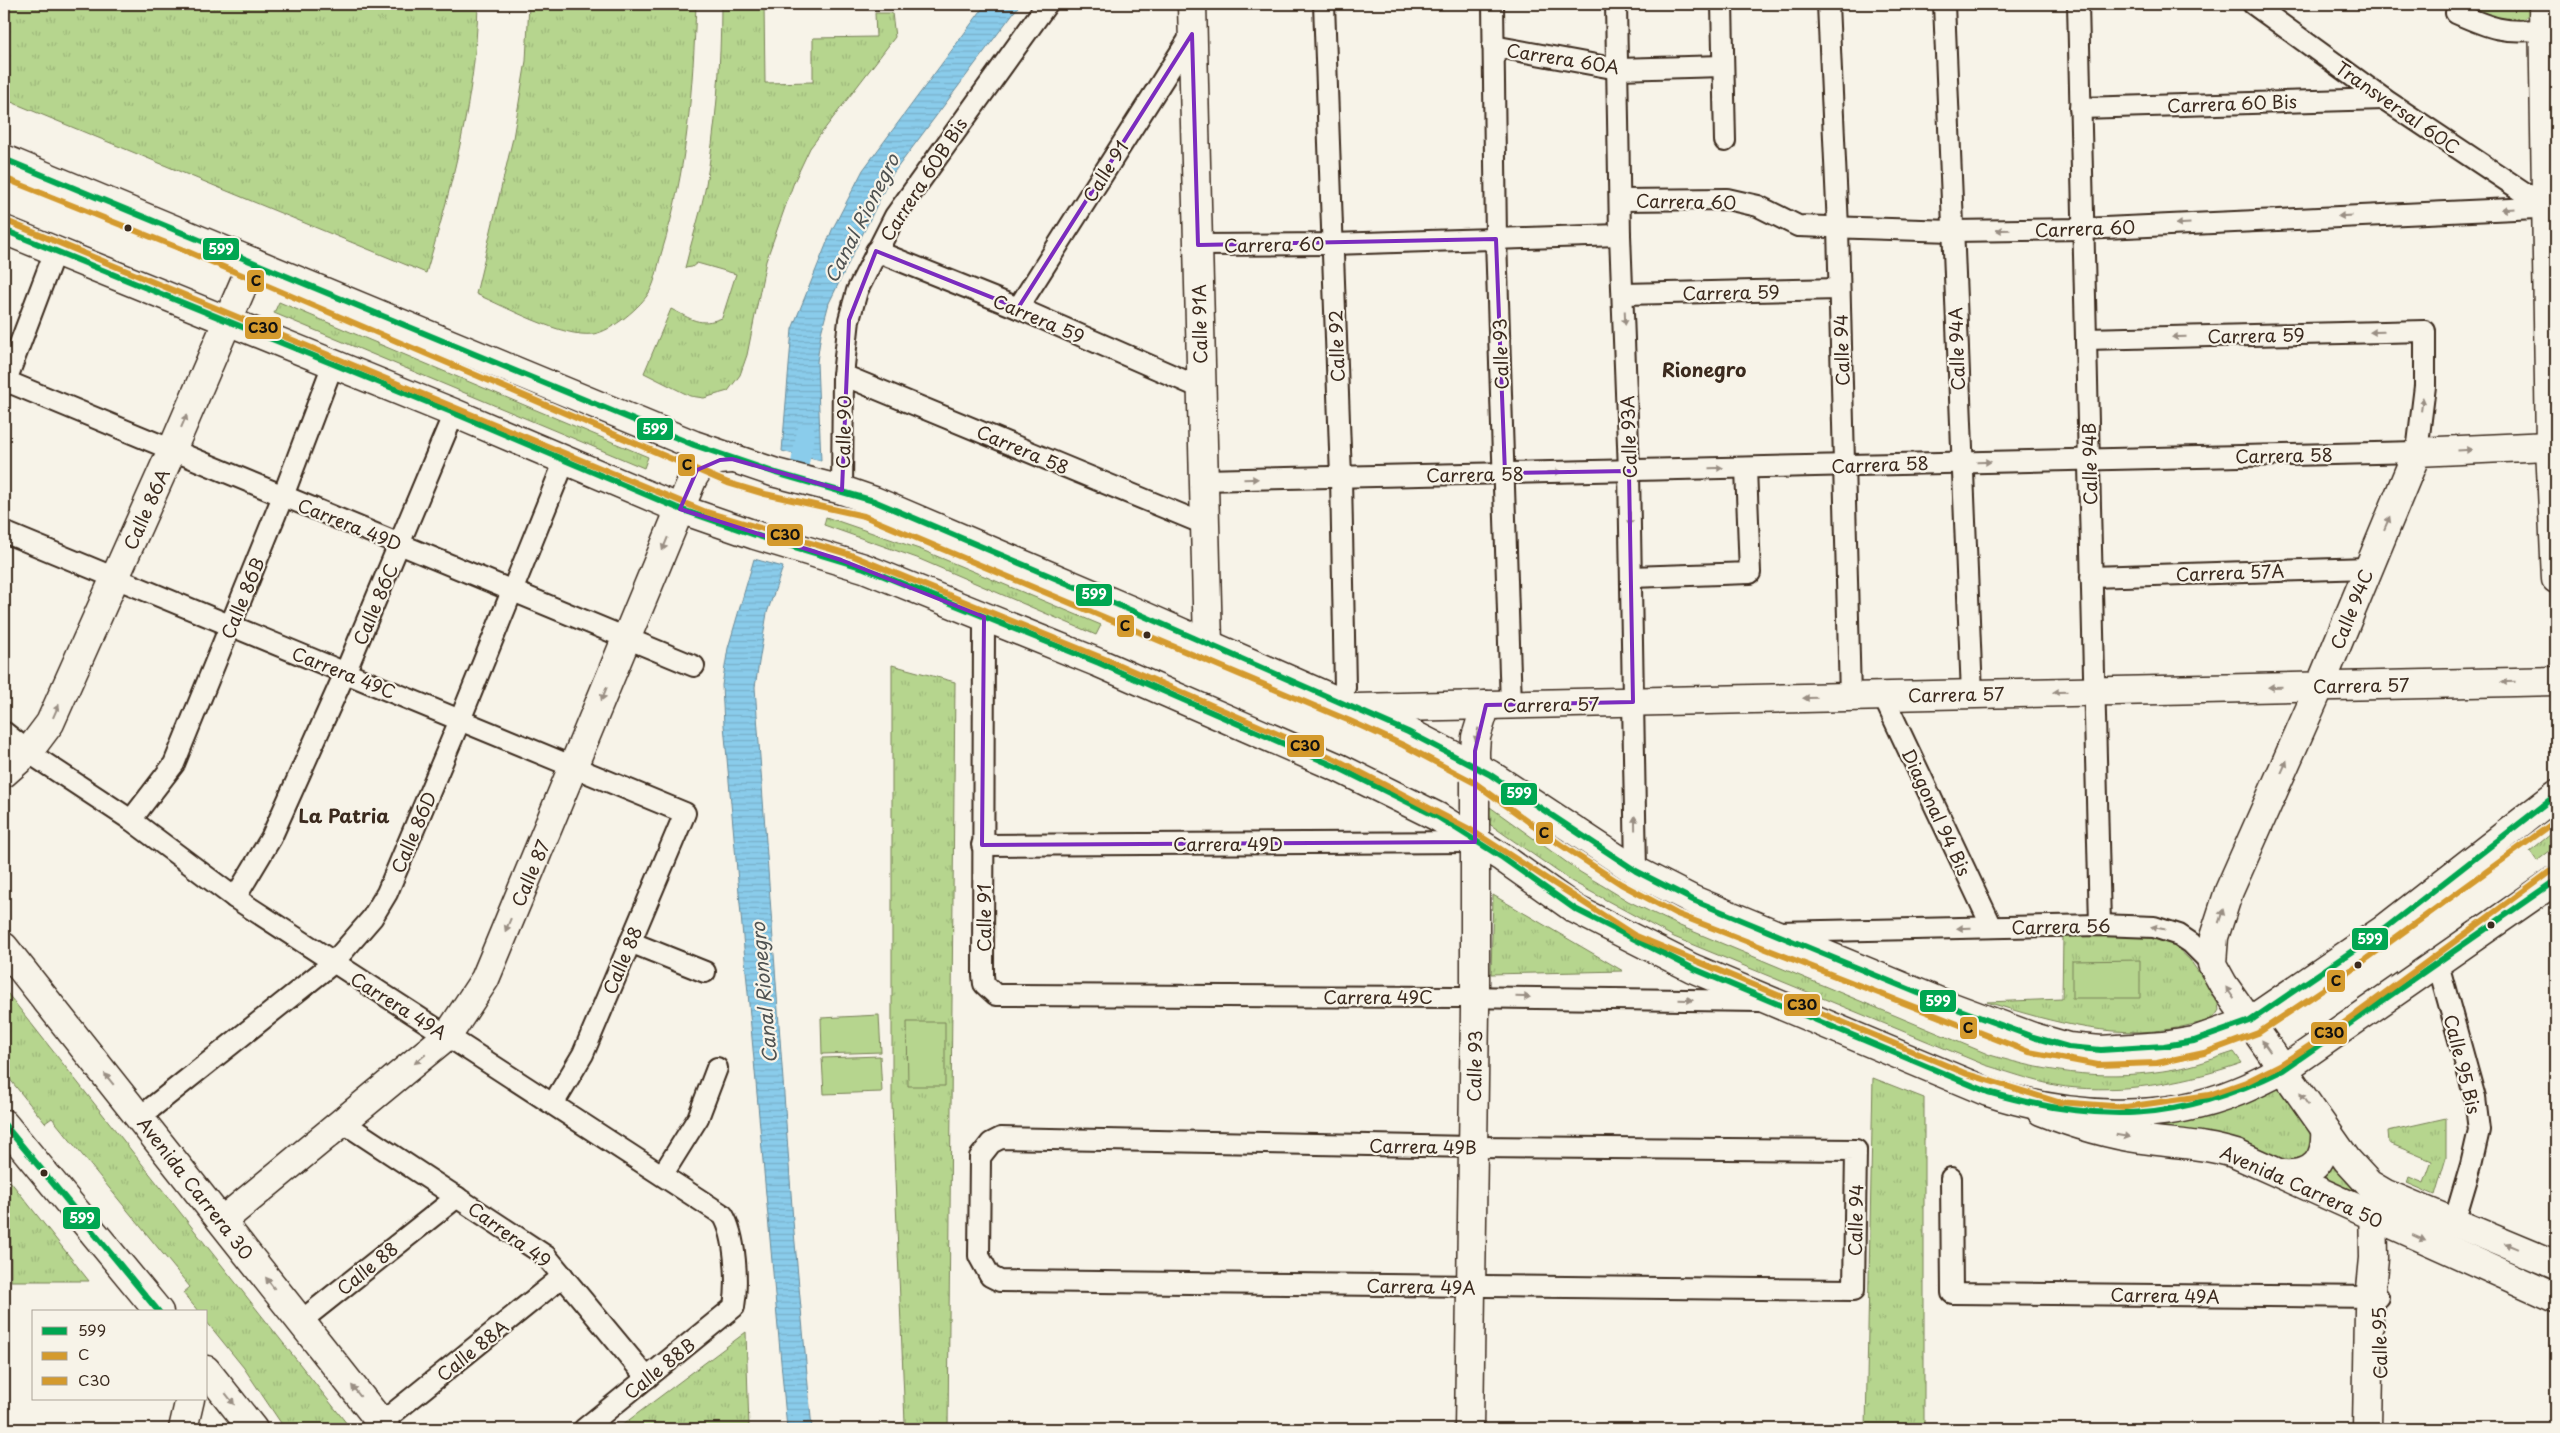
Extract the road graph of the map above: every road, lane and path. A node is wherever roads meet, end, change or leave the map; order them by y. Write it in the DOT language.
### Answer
graph roads {
  1 [pos="1047,4"];
  2 [pos="1192,4"];
  3 [pos="1324,4"];
  4 [pos="1493,4"];
  5 [pos="1616,4"];
  6 [pos="1722,4"];
  7 [pos="1828,4"];
  8 [pos="1944,4"];
  9 [pos="2078,4"];
  10 [pos="2253,4"];
  11 [pos="2456,13"];
  12 [pos="2543,17"];
  13 [pos="1192,34"];
  14 [pos="1493,46"];
  15 [pos="1723,66"];
  16 [pos="1618,69"];
  17 [pos="2550,78"];
  18 [pos="2384,99"];
  19 [pos="2080,108"];
  20 [pos="1725,140"];
  21 [pos="4,159"];
  22 [pos="1620,200"];
  23 [pos="2551,207"];
  24 [pos="1838,228"];
  25 [pos="2083,229"];
  26 [pos="4,230"];
  27 [pos="1952,230"];
  28 [pos="1620,234"];
  29 [pos="1496,239"];
  30 [pos="1332,244"];
  31 [pos="1198,245"];
  32 [pos="55,251"];
  33 [pos="876,251"];
  34 [pos="253,262"];
  35 [pos="1839,289"];
  36 [pos="1624,294"];
  37 [pos="1018,308"];
  38 [pos="228,320"];
  39 [pos="2426,331"];
  40 [pos="2086,339"];
  41 [pos="333,364"];
  42 [pos="843,375"];
  43 [pos="5,384"];
  44 [pos="1201,388"];
  45 [pos="454,413"];
  46 [pos="2553,446"];
  47 [pos="172,450"];
  48 [pos="2416,452"];
  49 [pos="732,459"];
  50 [pos="565,460"];
  51 [pos="2089,460"];
  52 [pos="1961,462"];
  53 [pos="1844,466"];
  54 [pos="1746,468"];
  55 [pos="1629,470"];
  56 [pos="1505,473"];
  57 [pos="1341,477"];
  58 [pos="1203,480"];
  59 [pos="842,490"];
  60 [pos="283,496"];
  61 [pos="680,508"];
  62 [pos="1204,524"];
  63 [pos="4,532"];
  64 [pos="400,544"];
  65 [pos="2368,568"];
  66 [pos="1631,577"];
  67 [pos="2092,577"];
  68 [pos="114,578"];
  69 [pos="2556,579"];
  70 [pos="513,591"];
  71 [pos="984,617"];
  72 [pos="231,626"];
  73 [pos="627,639"];
  74 [pos="1208,644"];
  75 [pos="694,666"];
  76 [pos="345,673"];
  77 [pos="2556,681"];
  78 [pos="2320,686"];
  79 [pos="2094,691"];
  80 [pos="1972,694"];
  81 [pos="1883,696"];
  82 [pos="1850,697"];
  83 [pos="1350,698"];
  84 [pos="1633,702"];
  85 [pos="1498,705"];
  86 [pos="460,720"];
  87 [pos="4,732"];
  88 [pos="29,751"];
  89 [pos="1475,766"];
  90 [pos="575,767"];
  91 [pos="4,773"];
  92 [pos="2556,795"];
  93 [pos="685,813"];
  94 [pos="130,820"];
  95 [pos="1474,842"];
  96 [pos="982,845"];
  97 [pos="1636,871"];
  98 [pos="2556,880"];
  99 [pos="235,898"];
  100 [pos="2100,925"];
  101 [pos="1992,927"];
  102 [pos="1770,932"];
  103 [pos="630,942"];
  104 [pos="4,947"];
  105 [pos="333,963"];
  106 [pos="2212,964"];
  107 [pos="2438,964"];
  108 [pos="705,972"];
  109 [pos="988,990"];
  110 [pos="1474,997"];
  111 [pos="1770,1001"];
  112 [pos="2250,1021"];
  113 [pos="448,1035"];
  114 [pos="717,1068"];
  115 [pos="2283,1070"];
  116 [pos="2018,1102"];
  117 [pos="553,1104"];
  118 [pos="140,1117"];
  119 [pos="344,1123"];
  120 [pos="4,1124"];
  121 [pos="2325,1129"];
  122 [pos="1473,1147"];
  123 [pos="1856,1150"];
  124 [pos="663,1174"];
  125 [pos="2283,1174"];
  126 [pos="1951,1178"];
  127 [pos="2369,1184"];
  128 [pos="457,1197"];
  129 [pos="2374,1218"];
  130 [pos="222,1221"];
  131 [pos="2454,1222"];
  132 [pos="2556,1265"];
  133 [pos="563,1276"];
  134 [pos="990,1276"];
  135 [pos="1472,1287"];
  136 [pos="1854,1290"];
  137 [pos="2374,1297"];
  138 [pos="2556,1298"];
  139 [pos="734,1307"];
  140 [pos="157,1310"];
  141 [pos="301,1321"];
  142 [pos="208,1373"];
  143 [pos="647,1378"];
  144 [pos="190,1400"];
  145 [pos="383,1426"];
  146 [pos="183,1429"];
  147 [pos="253,1429"];
  148 [pos="584,1429"];
  149 [pos="1470,1429"];
  150 [pos="2367,1429"];
  151 [pos="2379,1429"];
  1 -- 33 [label="street, Carrera 60B Bis"];
  2 -- 13 [label="main road, Calle 91A"];
  3 -- 30 [label="street, Calle 92"];
  4 -- 14 [label="street, Calle 93"];
  5 -- 16 [label="street, Calle 93A"];
  6 -- 15 [label="street"];
  7 -- 24 [label="street, Calle 94"];
  8 -- 27 [label="street, Calle 94A"];
  9 -- 19 [label="street, Calle 94B"];
  10 -- 18 [label="street, Transversal 60C"];
  11 -- 12 [label="street"];
  12 -- 17 [label="main road"];
  13 -- 31 [label="main road, Calle 91A"];
  13 -- 37 [label="street, Calle 91"];
  14 -- 16 [label="street, Carrera 60A"];
  14 -- 29 [label="street, Calle 93"];
  15 -- 16 [label="street, Carrera 60A"];
  15 -- 20 [label="street"];
  16 -- 22 [label="street, Calle 93A"];
  17 -- 23 [label="main road"];
  18 -- 19 [label="street, Carrera 60 Bis"];
  18 -- 23 [label="street, Transversal 60C"];
  19 -- 25 [label="street, Calle 94B"];
  21 -- 34 [label="main road"];
  22 -- 24 [label="street, Carrera 60"];
  22 -- 28 [label="street, Calle 93A"];
  23 -- 25 [label="street, Carrera 60, one-way"];
  23 -- 46 [label="main road"];
  24 -- 27 [label="street, Carrera 60"];
  24 -- 35 [label="street, Calle 94"];
  25 -- 27 [label="street, Carrera 60, one-way"];
  25 -- 40 [label="street, Calle 94B"];
  26 -- 32 [label="main road, Avenida Carrera 50"];
  27 -- 52 [label="street, Calle 94A"];
  28 -- 29 [label="street, Carrera 60"];
  28 -- 36 [label="street, Calle 93A"];
  29 -- 30 [label="street, Carrera 60"];
  29 -- 56 [label="street, Calle 93"];
  30 -- 31 [label="street, Carrera 60"];
  30 -- 57 [label="street, Calle 92"];
  31 -- 44 [label="main road, Calle 91A"];
  32 -- 38 [label="main road, Avenida Carrera 50"];
  32 -- 43 [label="street"];
  33 -- 37 [label="street, Carrera 59"];
  33 -- 42 [label="street, Carrera 60B Bis"];
  34 -- 38 [label="main road, Calle 86A"];
  34 -- 49 [label="main road"];
  35 -- 36 [label="street, Carrera 59"];
  35 -- 53 [label="street, Calle 94"];
  36 -- 55 [label="street, Calle 93A, one-way"];
  37 -- 44 [label="street, Carrera 59"];
  38 -- 41 [label="main road, Avenida Carrera 50"];
  47 -- 38 [label="main road, Calle 86A, one-way"];
  39 -- 40 [label="street, Carrera 59, one-way"];
  48 -- 39 [label="street, Calle 94C, one-way"];
  40 -- 51 [label="street, Calle 94B"];
  41 -- 45 [label="main road, Avenida Carrera 50"];
  41 -- 60 [label="street, Calle 86B"];
  42 -- 59 [label="street, Calle 90"];
  42 -- 62 [label="street, Carrera 58"];
  43 -- 47 [label="street, Carrera 49D"];
  44 -- 58 [label="main road, Calle 91A"];
  45 -- 50 [label="main road, Avenida Carrera 50"];
  45 -- 64 [label="street, Calle 86C"];
  48 -- 46 [label="main road, Carrera 58, one-way"];
  46 -- 69 [label="main road"];
  47 -- 60 [label="street, Carrera 49D"];
  47 -- 68 [label="main road, Calle 86A"];
  48 -- 51 [label="street, Carrera 58"];
  65 -- 48 [label="main road, Calle 94C, one-way"];
  49 -- 59 [label="main road"];
  49 -- 61 [label="main road, Calle 87"];
  50 -- 61 [label="main road, Avenida Carrera 50"];
  50 -- 70 [label="street, Calle 86D"];
  52 -- 51 [label="street, Carrera 58, one-way"];
  51 -- 67 [label="street, Calle 94B"];
  52 -- 53 [label="street, Carrera 58"];
  52 -- 80 [label="street, Calle 94A"];
  53 -- 54 [label="street, Carrera 58"];
  53 -- 82 [label="street, Calle 94"];
  55 -- 54 [label="street, Carrera 58, one-way"];
  54 -- 66 [label="street"];
  56 -- 55 [label="street, Carrera 58, one-way"];
  55 -- 66 [label="street, Calle 93A, one-way"];
  56 -- 57 [label="street, Carrera 58"];
  56 -- 85 [label="street, Calle 93"];
  58 -- 57 [label="street, Carrera 58, one-way"];
  57 -- 83 [label="street, Calle 92"];
  58 -- 62 [label="main road, Calle 91A"];
  59 -- 74 [label="main road"];
  60 -- 64 [label="street, Carrera 49D"];
  60 -- 72 [label="street, Calle 86B"];
  61 -- 71 [label="main road, Avenida Carrera 50"];
  61 -- 73 [label="main road, Calle 87, one-way"];
  62 -- 74 [label="main road, Calle 91A"];
  63 -- 68 [label="street, Carrera 49C"];
  64 -- 70 [label="street, Carrera 49D"];
  64 -- 76 [label="street, Calle 86C"];
  65 -- 67 [label="street, Carrera 57A"];
  65 -- 78 [label="main road, Calle 94C"];
  66 -- 84 [label="street, Calle 93A"];
  67 -- 79 [label="street, Calle 94B"];
  68 -- 72 [label="street, Carrera 49C"];
  88 -- 68 [label="main road, Calle 86A, one-way"];
  70 -- 73 [label="street, Carrera 49D"];
  70 -- 86 [label="street, Calle 86D"];
  71 -- 95 [label="main road, Avenida Carrera 50"];
  71 -- 96 [label="street, Calle 91"];
  72 -- 76 [label="street, Carrera 49C"];
  72 -- 94 [label="street, Calle 86B"];
  73 -- 75 [label="street, Carrera 49D"];
  73 -- 90 [label="main road, Calle 87, one-way"];
  74 -- 83 [label="main road"];
  76 -- 86 [label="street, Carrera 49C"];
  76 -- 99 [label="street, Calle 86C"];
  77 -- 78 [label="main road, Carrera 57, one-way"];
  78 -- 79 [label="main road, Carrera 57, one-way"];
  106 -- 78 [label="main road, Calle 94C, one-way"];
  79 -- 80 [label="main road, Carrera 57, one-way"];
  79 -- 100 [label="street, Calle 94B"];
  80 -- 81 [label="main road, Carrera 57"];
  81 -- 82 [label="main road, Carrera 57"];
  81 -- 101 [label="street, Diagonal 94 Bis"];
  82 -- 84 [label="main road, Carrera 57, one-way"];
  83 -- 85 [label="main road, Carrera 57"];
  83 -- 89 [label="main road"];
  84 -- 85 [label="main road, Carrera 57"];
  97 -- 84 [label="street, Calle 93A, one-way"];
  85 -- 89 [label="main road, Calle 93, one-way"];
  86 -- 90 [label="street, Carrera 49C"];
  86 -- 105 [label="street, Calle 86D"];
  87 -- 88 [label="street, Carrera 49A"];
  88 -- 91 [label="main road, Calle 86A"];
  88 -- 94 [label="street, Carrera 49A"];
  89 -- 95 [label="main road, Calle 93"];
  89 -- 97 [label="main road"];
  90 -- 93 [label="street, Carrera 49C"];
  90 -- 113 [label="main road, Calle 87, one-way"];
  92 -- 112 [label="main road"];
  93 -- 103 [label="street, Calle 88"];
  94 -- 99 [label="street, Carrera 49A"];
  95 -- 96 [label="street, Carrera 49D"];
  95 -- 110 [label="main road, Calle 93"];
  95 -- 111 [label="main road, Avenida Carrera 50"];
  96 -- 109 [label="street, Calle 91"];
  97 -- 102 [label="main road"];
  98 -- 107 [label="main road"];
  99 -- 105 [label="street, Carrera 49A"];
  100 -- 101 [label="street, Carrera 56"];
  106 -- 100 [label="street, Carrera 56, one-way"];
  101 -- 102 [label="street, Carrera 56, one-way"];
  102 -- 112 [label="main road"];
  103 -- 108 [label="street"];
  103 -- 117 [label="street, Calle 88"];
  118 -- 104 [label="main road, Avenida Carrera 30, one-way"];
  105 -- 113 [label="street, Carrera 49A"];
  105 -- 118 [label="street, Calle 86D"];
  112 -- 106 [label="main road, Carrera 56, one-way"];
  107 -- 115 [label="main road"];
  107 -- 131 [label="street, Calle 95 Bis"];
  109 -- 110 [label="street, Carrera 49C"];
  110 -- 111 [label="street, Carrera 49C, one-way"];
  110 -- 122 [label="main road, Calle 93"];
  111 -- 116 [label="main road, Avenida Carrera 50"];
  115 -- 112 [label="main road, Carrera 56, one-way"];
  113 -- 117 [label="street, Carrera 49A"];
  113 -- 119 [label="main road, Calle 87, one-way"];
  114 -- 124 [label="street"];
  115 -- 116 [label="main road"];
  121 -- 115 [label="main road, Avenida Carrera 50, one-way"];
  116 -- 125 [label="main road, Avenida Carrera 50, one-way"];
  117 -- 124 [label="street, Carrera 49A"];
  118 -- 130 [label="main road, Avenida Carrera 30"];
  119 -- 128 [label="street, Carrera 49"];
  119 -- 130 [label="main road, Calle 87"];
  120 -- 140 [label="main road"];
  121 -- 125 [label="main road"];
  121 -- 127 [label="main road, Avenida Carrera 50"];
  122 -- 123 [label="street, Carrera 49B"];
  122 -- 134 [label="street, Carrera 49B"];
  122 -- 135 [label="main road, Calle 93"];
  123 -- 136 [label="street, Calle 94"];
  124 -- 139 [label="street, Carrera 49A"];
  125 -- 129 [label="main road, Avenida Carrera 50"];
  126 -- 137 [label="street, Carrera 49A"];
  127 -- 129 [label="main road, Calle 95"];
  127 -- 131 [label="main road, Avenida Carrera 50"];
  128 -- 133 [label="street, Carrera 49"];
  128 -- 141 [label="street, Calle 88"];
  129 -- 137 [label="main road, Calle 95"];
  129 -- 138 [label="main road, Avenida Carrera 50, one-way"];
  141 -- 130 [label="main road, Avenida Carrera 30, one-way"];
  132 -- 131 [label="main road, Avenida Carrera 50, one-way"];
  133 -- 143 [label="street, Carrera 49"];
  133 -- 145 [label="street, Calle 88A"];
  134 -- 135 [label="street, Carrera 49A"];
  135 -- 136 [label="street, Carrera 49A"];
  135 -- 149 [label="main road, Calle 93"];
  137 -- 150 [label="main road, Calle 95"];
  137 -- 151 [label="main road, Calle 95"];
  139 -- 143 [label="street, Calle 88B"];
  145 -- 141 [label="main road, Avenida Carrera 30, one-way"];
  142 -- 147 [label="main road, one-way"];
  143 -- 148 [label="street, Calle 88B"];
  144 -- 146 [label="main road"];
}
